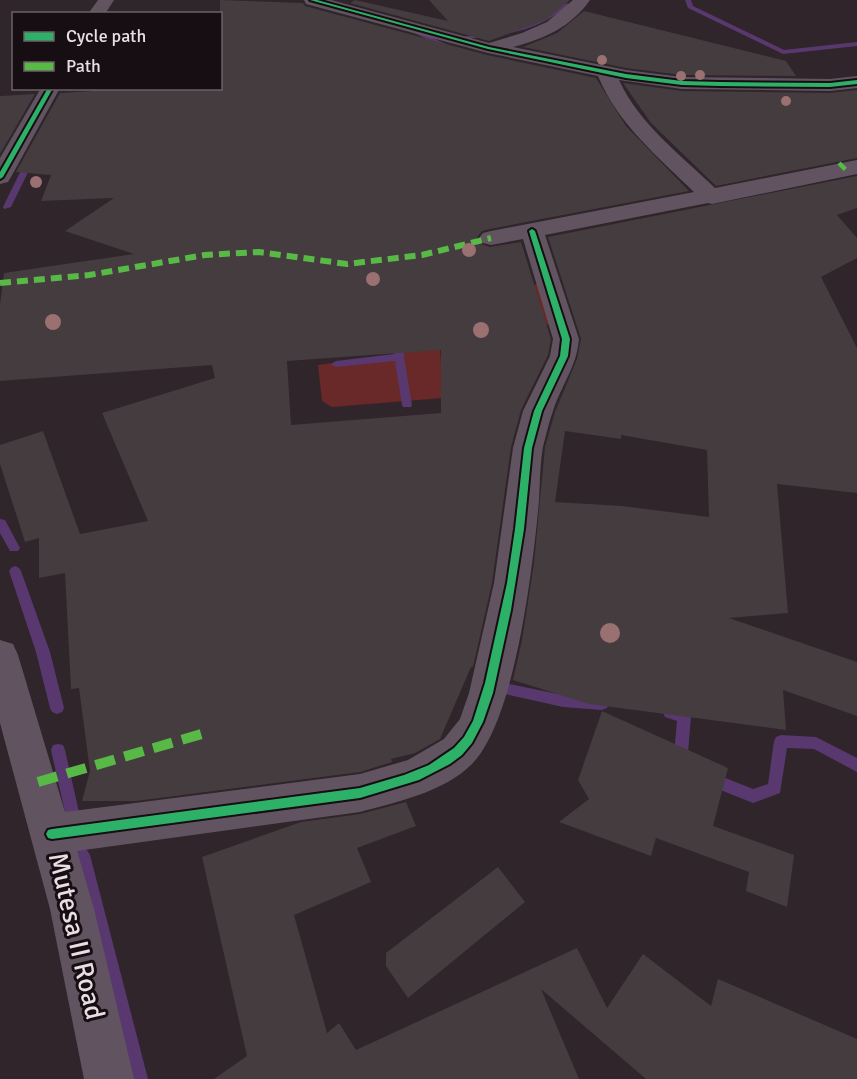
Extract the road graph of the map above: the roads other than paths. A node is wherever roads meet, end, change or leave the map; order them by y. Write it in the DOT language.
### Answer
graph roads {
  1 [pos="312,0"];
  2 [pos="582,0"];
  3 [pos="488,48"];
  4 [pos="606,73"];
  5 [pos="857,82"];
  6 [pos="50,90"];
  7 [pos="10,144"];
  8 [pos="857,167"];
  9 [pos="0,177"];
  10 [pos="712,197"];
  11 [pos="531,231"];
  12 [pos="491,238"];
  13 [pos="0,655"];
  14 [pos="52,834"];
  15 [pos="109,1079"];
  1 -- 3 [label="street"];
  2 -- 3 [label="street"];
  3 -- 4 [label="street"];
  4 -- 5 [label="street"];
  4 -- 10 [label="street"];
  6 -- 7 [label="street"];
  7 -- 9 [label="street"];
  8 -- 10 [label="street"];
  10 -- 11 [label="street"];
  11 -- 12 [label="street"];
  11 -- 14 [label="street"];
  13 -- 14 [label="street, Mutesa II Road"];
  14 -- 15 [label="street, Mutesa II Road"];
}
